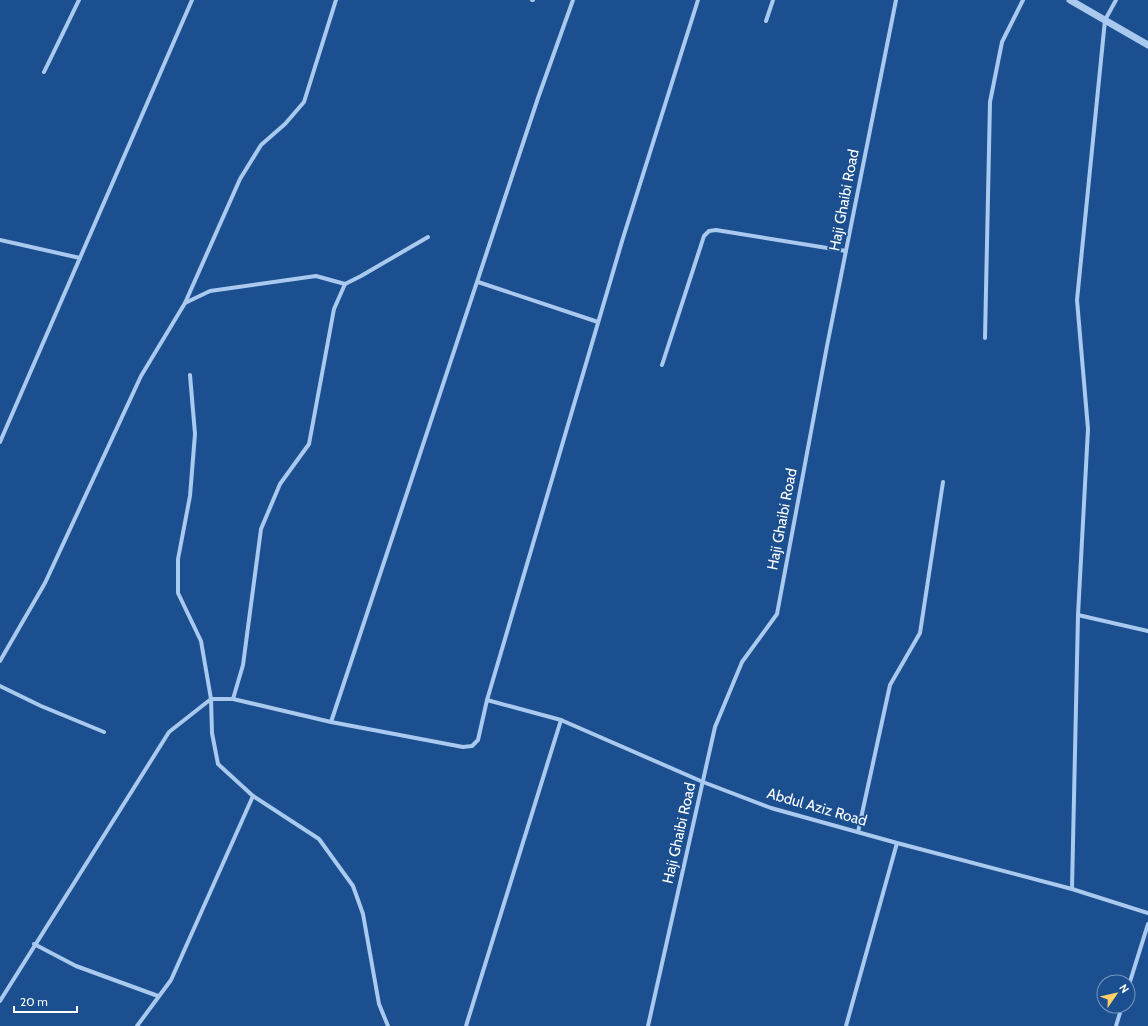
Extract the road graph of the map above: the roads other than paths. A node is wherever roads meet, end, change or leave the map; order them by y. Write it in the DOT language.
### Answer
graph roads {
  1 [pos="79,0"];
  2 [pos="192,0"];
  3 [pos="336,0"];
  4 [pos="573,0"];
  5 [pos="698,0"];
  6 [pos="773,0"];
  7 [pos="896,0"];
  8 [pos="1023,0"];
  9 [pos="1070,0"];
  10 [pos="1116,0"];
  11 [pos="1105,20"];
  12 [pos="766,21"];
  13 [pos="1148,44"];
  14 [pos="44,72"];
  15 [pos="428,237"];
  16 [pos="0,240"];
  17 [pos="846,251"];
  18 [pos="80,258"];
  19 [pos="478,282"];
  20 [pos="345,284"];
  21 [pos="185,303"];
  22 [pos="598,322"];
  23 [pos="985,338"];
  24 [pos="662,365"];
  25 [pos="190,375"];
  26 [pos="0,442"];
  27 [pos="942,482"];
  28 [pos="1078,616"];
  29 [pos="1148,631"];
  30 [pos="0,661"];
  31 [pos="0,686"];
  32 [pos="211,699"];
  33 [pos="233,699"];
  34 [pos="487,700"];
  35 [pos="561,720"];
  36 [pos="331,722"];
  37 [pos="104,732"];
  38 [pos="703,782"];
  39 [pos="253,796"];
  40 [pos="858,832"];
  41 [pos="897,843"];
  42 [pos="1072,889"];
  43 [pos="1148,913"];
  44 [pos="1148,924"];
  45 [pos="34,944"];
  46 [pos="1132,974"];
  47 [pos="158,996"];
  48 [pos="0,1001"];
  49 [pos="1120,1014"];
  50 [pos="136,1026"];
  51 [pos="388,1026"];
  52 [pos="466,1026"];
  53 [pos="648,1026"];
  54 [pos="846,1026"];
  55 [pos="1116,1026"];
  1 -- 14 [label="street"];
  2 -- 18 [label="street"];
  3 -- 21 [label="street"];
  4 -- 19 [label="street"];
  5 -- 22 [label="street"];
  6 -- 12 [label="street"];
  7 -- 17 [label="street, Haji Ghaibi Road"];
  8 -- 23 [label="street"];
  9 -- 11 [label="street"];
  10 -- 11 [label="street"];
  11 -- 13 [label="street"];
  11 -- 28 [label="street"];
  15 -- 20 [label="street"];
  16 -- 18 [label="street"];
  17 -- 24 [label="street"];
  17 -- 38 [label="street, Haji Ghaibi Road"];
  18 -- 26 [label="street"];
  19 -- 22 [label="street"];
  19 -- 36 [label="street"];
  20 -- 21 [label="street"];
  20 -- 33 [label="street"];
  21 -- 30 [label="street"];
  22 -- 34 [label="street"];
  25 -- 32 [label="street"];
  27 -- 40 [label="street"];
  28 -- 29 [label="street"];
  28 -- 42 [label="street"];
  31 -- 37 [label="street"];
  32 -- 33 [label="street"];
  32 -- 39 [label="street"];
  32 -- 45 [label="street"];
  33 -- 36 [label="street"];
  34 -- 35 [label="street, Abdul Aziz Road"];
  34 -- 36 [label="street"];
  35 -- 38 [label="street, Abdul Aziz Road"];
  35 -- 52 [label="street"];
  38 -- 40 [label="street, Abdul Aziz Road"];
  38 -- 53 [label="street, Haji Ghaibi Road"];
  39 -- 47 [label="street"];
  39 -- 51 [label="street"];
  40 -- 41 [label="street, Abdul Aziz Road"];
  41 -- 42 [label="street, Abdul Aziz Road"];
  41 -- 54 [label="street"];
  42 -- 43 [label="street, Abdul Aziz Road"];
  44 -- 46 [label="street"];
  45 -- 47 [label="street"];
  45 -- 48 [label="street"];
  47 -- 50 [label="street"];
  49 -- 55 [label="street"];
}
